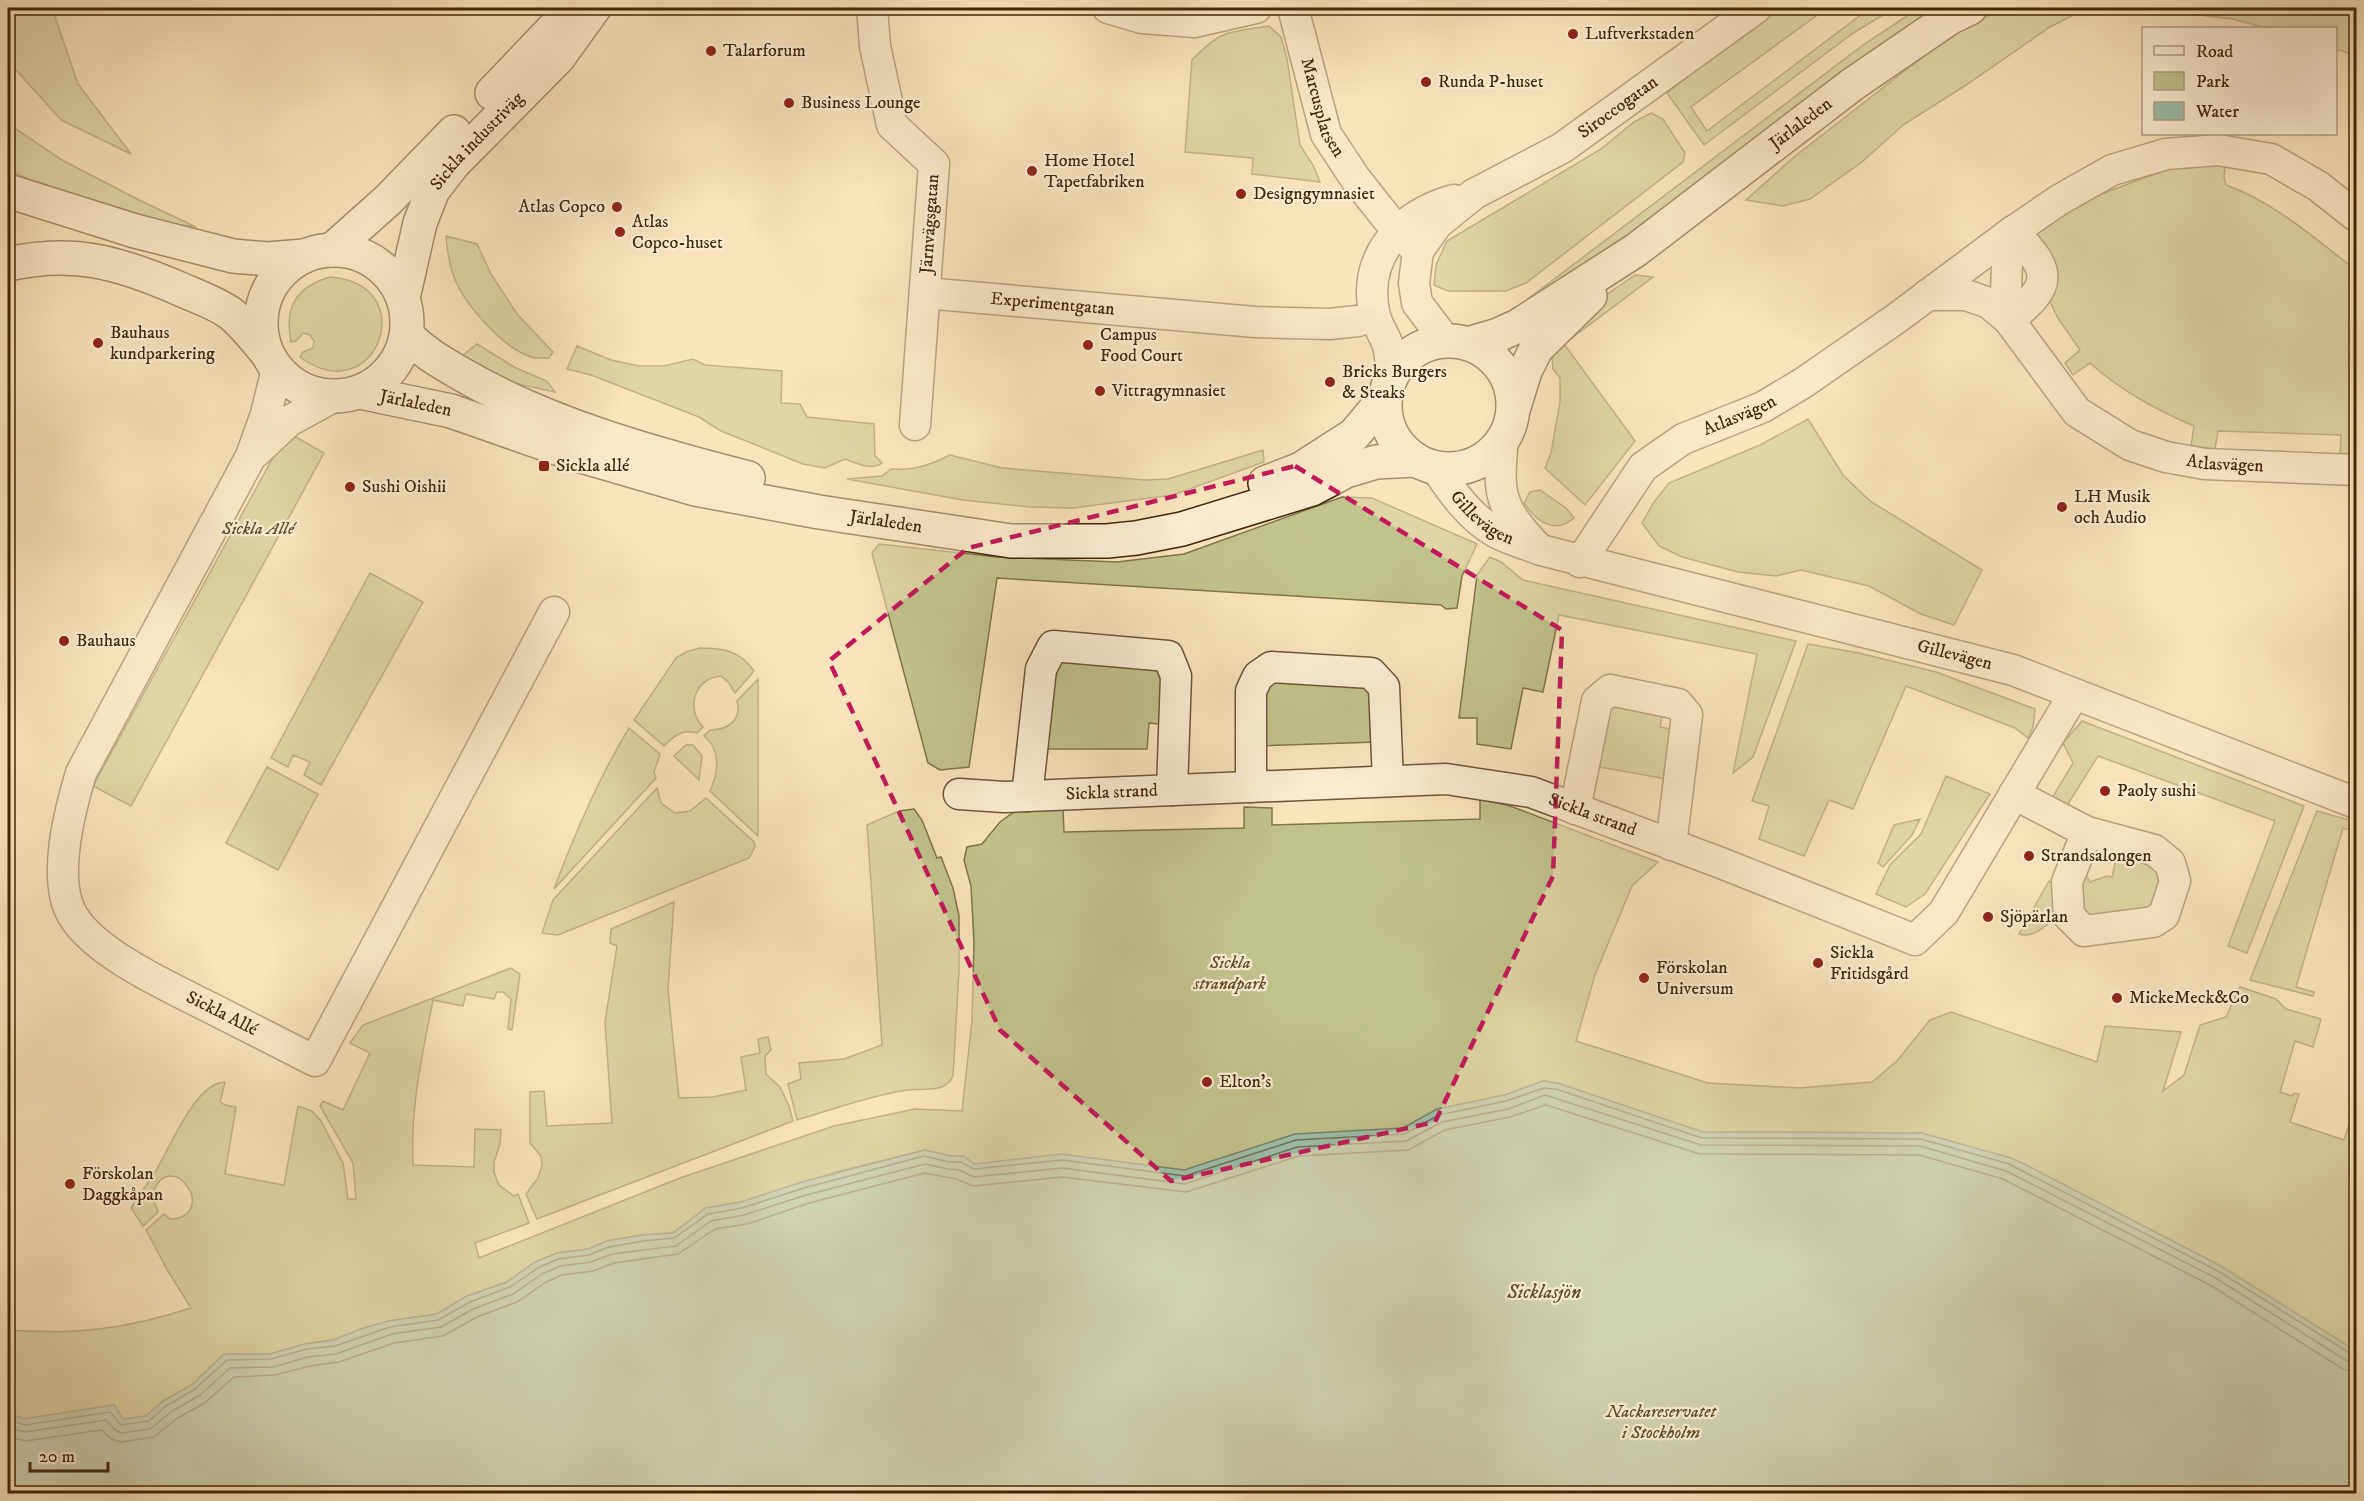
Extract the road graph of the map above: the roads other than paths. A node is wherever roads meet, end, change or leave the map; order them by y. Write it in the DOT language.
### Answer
graph roads {
  1 [pos="570,8"];
  2 [pos="594,8"];
  3 [pos="872,8"];
  4 [pos="1108,8"];
  5 [pos="1256,8"];
  6 [pos="1293,8"];
  7 [pos="1756,8"];
  8 [pos="1970,8"];
  9 [pos="8,191"];
  10 [pos="2356,216"];
  11 [pos="2010,233"];
  12 [pos="1407,241"];
  13 [pos="1636,250"];
  14 [pos="318,253"];
  15 [pos="8,264"];
  16 [pos="1939,287"];
  17 [pos="925,293"];
  18 [pos="403,298"];
  19 [pos="2009,320"];
  20 [pos="1358,321"];
  21 [pos="407,335"];
  22 [pos="1458,341"];
  23 [pos="273,363"];
  24 [pos="1388,386"];
  25 [pos="346,394"];
  26 [pos="1514,407"];
  27 [pos="915,425"];
  28 [pos="1503,440"];
  29 [pos="251,456"];
  30 [pos="1426,464"];
  31 [pos="2356,470"];
  32 [pos="1540,550"];
  33 [pos="1580,562"];
  34 [pos="554,612"];
  35 [pos="2074,694"];
  36 [pos="1388,781"];
  37 [pos="1251,787"];
  38 [pos="1172,790"];
  39 [pos="959,794"];
  40 [pos="2014,794"];
  41 [pos="1027,796"];
  42 [pos="2356,802"];
  43 [pos="1575,809"];
  44 [pos="2087,832"];
  45 [pos="1671,845"];
  1 -- 14 [label="main road, Sickla industriväg"];
  2 -- 18 [label="main road, Sickla industriväg"];
  3 -- 17 [label="street, Järnvägsgatan"];
  4 -- 5 [label="street"];
  6 -- 12 [label="street, Marcusplatsen"];
  7 -- 12 [label="street, Siroccogatan"];
  8 -- 13 [label="main road, Järlaleden"];
  9 -- 14 [label="main road"];
  10 -- 11 [label="street, Atlasvägen"];
  11 -- 16 [label="street, Atlasvägen"];
  11 -- 19 [label="street"];
  12 -- 22 [label="street"];
  12 -- 24 [label="street, Siroccogatan"];
  13 -- 22 [label="main road, Järlaleden"];
  13 -- 26 [label="main road, Järlaleden"];
  14 -- 18 [label="main road"];
  14 -- 23 [label="main road"];
  15 -- 23 [label="main road"];
  16 -- 19 [label="street, Atlasvägen"];
  16 -- 33 [label="street, Atlasvägen"];
  17 -- 20 [label="street, Experimentgatan"];
  17 -- 27 [label="street, Järnvägsgatan"];
  18 -- 21 [label="main road"];
  19 -- 31 [label="street, Atlasvägen"];
  21 -- 24 [label="main road, Järlaleden"];
  21 -- 25 [label="main road"];
  22 -- 24 [label="main road"];
  22 -- 26 [label="main road"];
  23 -- 25 [label="main road"];
  23 -- 29 [label="street, Sickla Allé"];
  24 -- 30 [label="main road"];
  25 -- 29 [label="street, Sickla Allé"];
  25 -- 30 [label="main road, Järlaleden"];
  26 -- 28 [label="main road"];
  28 -- 30 [label="main road"];
  28 -- 32 [label="street, Gillevägen"];
  29 -- 34 [label="street, Sickla Allé"];
  30 -- 32 [label="street, Gillevägen"];
  32 -- 33 [label="street, Gillevägen"];
  33 -- 35 [label="street, Gillevägen"];
  35 -- 40 [label="street, Sickla strand"];
  35 -- 42 [label="street, Gillevägen"];
  36 -- 37 [label="street, Sickla strand"];
  36 -- 37 [label="street"];
  36 -- 43 [label="street, Sickla strand"];
  37 -- 38 [label="street, Sickla strand"];
  38 -- 41 [label="street, Sickla strand"];
  38 -- 41 [label="street"];
  39 -- 41 [label="street, Sickla strand"];
  40 -- 44 [label="street"];
  40 -- 45 [label="street, Sickla strand"];
  43 -- 45 [label="street, Sickla strand"];
  43 -- 45 [label="street"];
}
